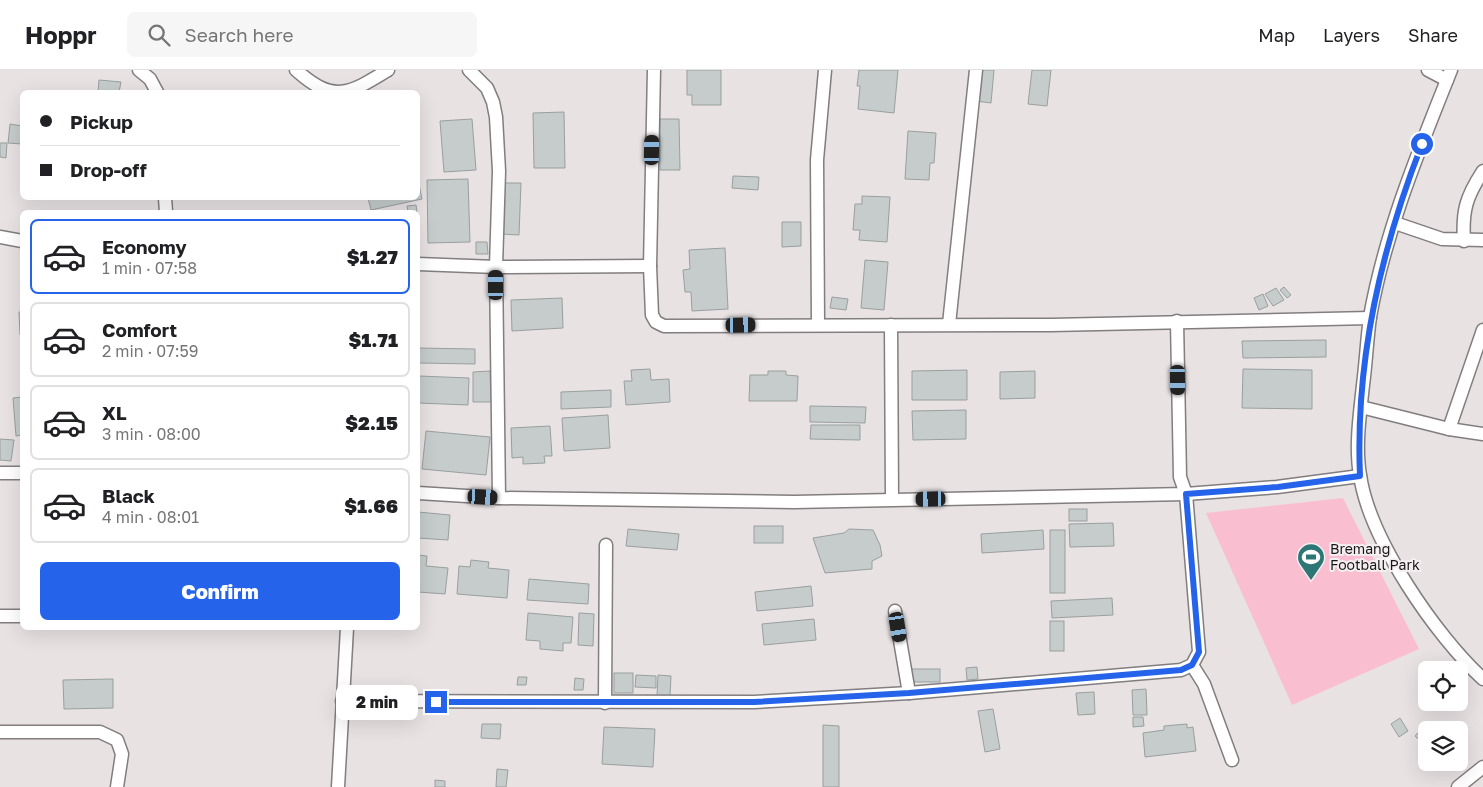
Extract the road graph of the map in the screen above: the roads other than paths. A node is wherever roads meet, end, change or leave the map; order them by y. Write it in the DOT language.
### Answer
graph roads {
  1 [pos="139,70"];
  2 [pos="296,70"];
  3 [pos="388,70"];
  4 [pos="469,70"];
  5 [pos="654,70"];
  6 [pos="825,70"];
  7 [pos="976,70"];
  8 [pos="1428,70"];
  9 [pos="1449,75"];
  10 [pos="156,90"];
  11 [pos="328,90"];
  12 [pos="352,90"];
  13 [pos="1483,171"];
  14 [pos="1395,223"];
  15 [pos="0,237"];
  16 [pos="20,240"];
  17 [pos="1483,240"];
  18 [pos="1464,241"];
  19 [pos="420,264"];
  20 [pos="650,266"];
  21 [pos="496,267"];
  22 [pos="1370,318"];
  23 [pos="1178,321"];
  24 [pos="818,324"];
  25 [pos="949,324"];
  26 [pos="891,325"];
  27 [pos="1483,330"];
  28 [pos="1361,407"];
  29 [pos="1449,430"];
  30 [pos="1483,434"];
  31 [pos="0,473"];
  32 [pos="20,473"];
  33 [pos="1360,476"];
  34 [pos="420,493"];
  35 [pos="1186,494"];
  36 [pos="499,498"];
  37 [pos="892,499"];
  38 [pos="606,546"];
  39 [pos="896,611"];
  40 [pos="0,616"];
  41 [pos="20,616"];
  42 [pos="347,630"];
  43 [pos="1192,665"];
  44 [pos="1483,679"];
  45 [pos="909,693"];
  46 [pos="342,701"];
  47 [pos="605,703"];
  48 [pos="0,732"];
  49 [pos="1232,760"];
  50 [pos="1483,767"];
  51 [pos="118,787"];
  52 [pos="338,787"];
  53 [pos="1458,787"];
  1 -- 10 [label="street"];
  2 -- 11 [label="street"];
  3 -- 12 [label="street"];
  4 -- 21 [label="street"];
  5 -- 20 [label="street"];
  6 -- 24 [label="street"];
  7 -- 25 [label="street"];
  8 -- 9 [label="street"];
  9 -- 14 [label="street"];
  13 -- 18 [label="street"];
  14 -- 18 [label="street"];
  14 -- 22 [label="street"];
  15 -- 16 [label="street"];
  17 -- 18 [label="street"];
  19 -- 21 [label="street"];
  20 -- 21 [label="street"];
  20 -- 24 [label="street"];
  21 -- 36 [label="street"];
  22 -- 23 [label="street"];
  22 -- 28 [label="street"];
  23 -- 25 [label="street"];
  23 -- 35 [label="street"];
  24 -- 26 [label="street"];
  25 -- 26 [label="street"];
  26 -- 37 [label="street"];
  27 -- 29 [label="street"];
  28 -- 29 [label="street"];
  28 -- 33 [label="street"];
  29 -- 30 [label="street"];
  31 -- 32 [label="street"];
  33 -- 35 [label="street"];
  33 -- 44 [label="street"];
  34 -- 36 [label="street"];
  35 -- 37 [label="street"];
  35 -- 43 [label="street"];
  36 -- 37 [label="street"];
  38 -- 47 [label="street"];
  39 -- 45 [label="street"];
  40 -- 41 [label="street"];
  42 -- 46 [label="street"];
  43 -- 45 [label="street"];
  43 -- 49 [label="street"];
  45 -- 47 [label="street"];
  46 -- 47 [label="street"];
  46 -- 52 [label="street"];
  48 -- 51 [label="street"];
  50 -- 53 [label="street"];
}
